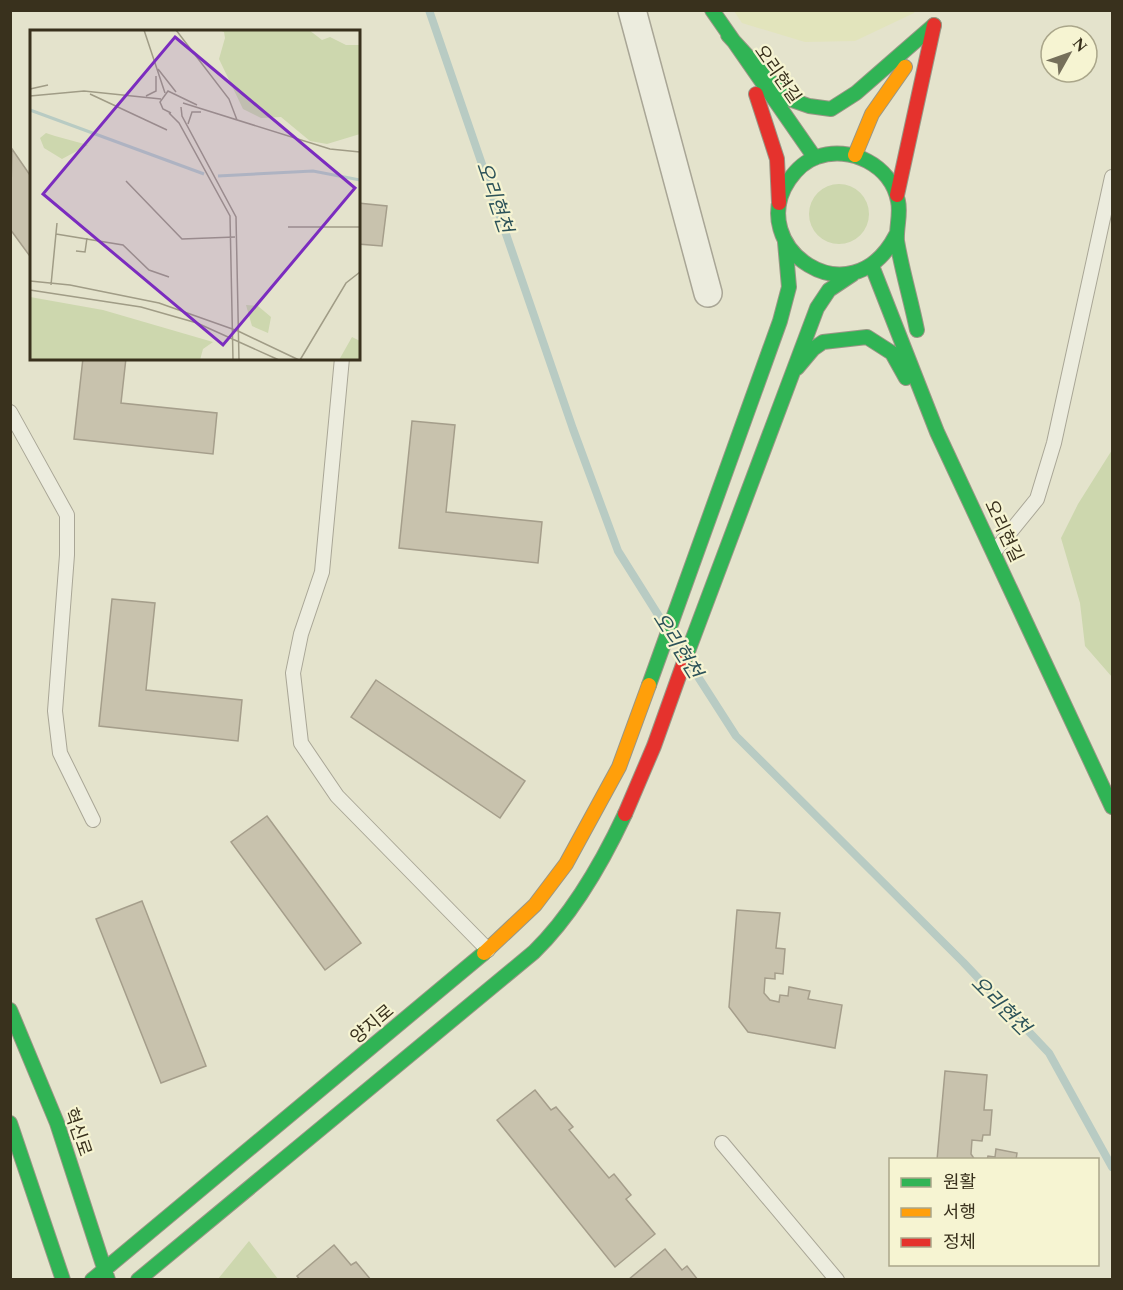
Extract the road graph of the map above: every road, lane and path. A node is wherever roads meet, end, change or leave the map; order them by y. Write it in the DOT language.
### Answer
graph roads {
  1 [pos="632,10"];
  2 [pos="712,10"];
  3 [pos="942,10"];
  4 [pos="934,25"];
  5 [pos="728,35"];
  6 [pos="855,155"];
  7 [pos="815,158"];
  8 [pos="1113,177"];
  9 [pos="897,195"];
  10 [pos="779,203"];
  11 [pos="896,235"];
  12 [pos="785,242"];
  13 [pos="872,266"];
  14 [pos="853,274"];
  15 [pos="708,294"];
  16 [pos="342,360"];
  17 [pos="789,379"];
  18 [pos="10,412"];
  19 [pos="937,432"];
  20 [pos="994,552"];
  21 [pos="1113,807"];
  22 [pos="93,820"];
  23 [pos="500,962"];
  24 [pos="10,1010"];
  25 [pos="10,1123"];
  26 [pos="722,1143"];
  27 [pos="106,1274"];
  28 [pos="63,1280"];
  29 [pos="92,1280"];
  30 [pos="138,1280"];
  31 [pos="837,1280"];
  1 -- 15 [label="street"];
  2 -- 5 [label="street, 오리현길"];
  3 -- 4 [label="street"];
  4 -- 5 [label="street"];
  4 -- 6 [label="street"];
  4 -- 9 [label="street"];
  5 -- 7 [label="street, 오리현길"];
  5 -- 10 [label="street"];
  6 -- 7 [label="street"];
  6 -- 9 [label="street"];
  7 -- 10 [label="street"];
  8 -- 20 [label="lane"];
  9 -- 11 [label="street"];
  10 -- 12 [label="street"];
  11 -- 13 [label="street"];
  11 -- 19 [label="street"];
  12 -- 14 [label="street"];
  12 -- 23 [label="street, 양지로"];
  13 -- 14 [label="street"];
  13 -- 19 [label="street, 오리현길"];
  14 -- 17 [label="street, 양지로"];
  16 -- 23 [label="lane"];
  17 -- 19 [label="street"];
  17 -- 23 [label="street, 양지로"];
  18 -- 22 [label="lane"];
  19 -- 20 [label="street, 오리현길"];
  20 -- 21 [label="street, 오리현길"];
  23 -- 27 [label="street, 양지로"];
  23 -- 30 [label="street, 양지로"];
  24 -- 27 [label="street, 혁신로"];
  25 -- 28 [label="street"];
  26 -- 31 [label="lane"];
  27 -- 29 [label="street, 양지로"];
}
